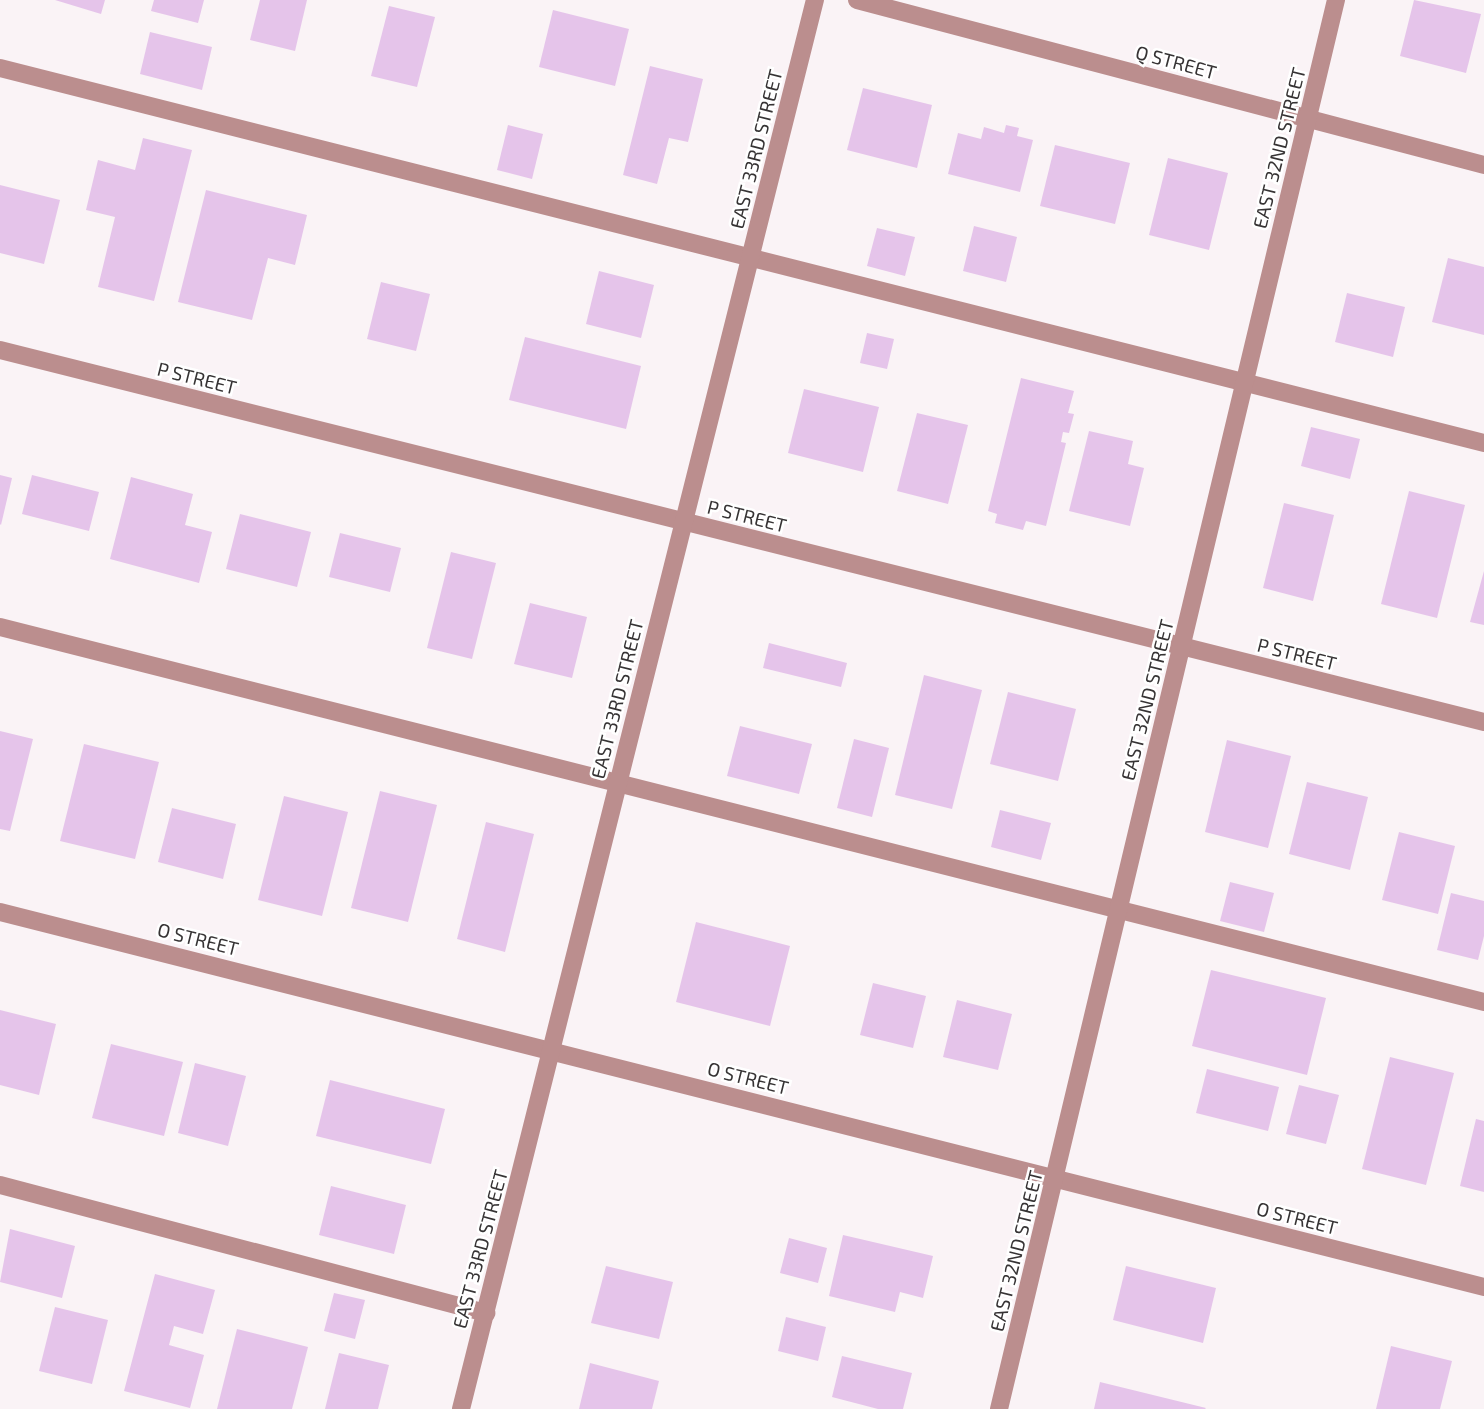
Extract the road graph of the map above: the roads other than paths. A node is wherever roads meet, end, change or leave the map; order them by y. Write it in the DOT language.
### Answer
graph roads {
  1 [pos="815,0"];
  2 [pos="857,0"];
  3 [pos="1336,0"];
  4 [pos="0,68"];
  5 [pos="1308,119"];
  6 [pos="1484,165"];
  7 [pos="751,254"];
  8 [pos="0,350"];
  9 [pos="1245,382"];
  10 [pos="1484,443"];
  11 [pos="684,521"];
  12 [pos="0,628"];
  13 [pos="1182,646"];
  14 [pos="1484,723"];
  15 [pos="618,782"];
  16 [pos="1118,909"];
  17 [pos="0,912"];
  18 [pos="1484,1002"];
  19 [pos="554,1050"];
  20 [pos="1056,1178"];
  21 [pos="0,1185"];
  22 [pos="1484,1287"];
  23 [pos="486,1313"];
  24 [pos="461,1409"];
  25 [pos="999,1409"];
  1 -- 7 [label="street, EAST 33RD STREET"];
  2 -- 5 [label="street, Q STREET"];
  3 -- 5 [label="street, EAST 32ND STREET"];
  4 -- 7 [label="street"];
  5 -- 6 [label="street, Q STREET"];
  5 -- 9 [label="street, EAST 32ND STREET"];
  7 -- 9 [label="street"];
  7 -- 11 [label="street, EAST 33RD STREET"];
  8 -- 11 [label="street, P STREET"];
  9 -- 10 [label="street"];
  9 -- 13 [label="street, EAST 32ND STREET"];
  11 -- 13 [label="street, P STREET"];
  11 -- 15 [label="street, EAST 33RD STREET"];
  12 -- 15 [label="street"];
  13 -- 14 [label="street, P STREET"];
  13 -- 16 [label="street, EAST 32ND STREET"];
  15 -- 16 [label="street"];
  15 -- 19 [label="street, EAST 33RD STREET"];
  16 -- 18 [label="street"];
  16 -- 20 [label="street, EAST 32ND STREET"];
  17 -- 19 [label="street, O STREET"];
  19 -- 20 [label="street, O STREET"];
  19 -- 23 [label="street, EAST 33RD STREET"];
  20 -- 22 [label="street, O STREET"];
  20 -- 25 [label="street, EAST 32ND STREET"];
  21 -- 23 [label="street"];
  23 -- 24 [label="street, EAST 33RD STREET"];
}
